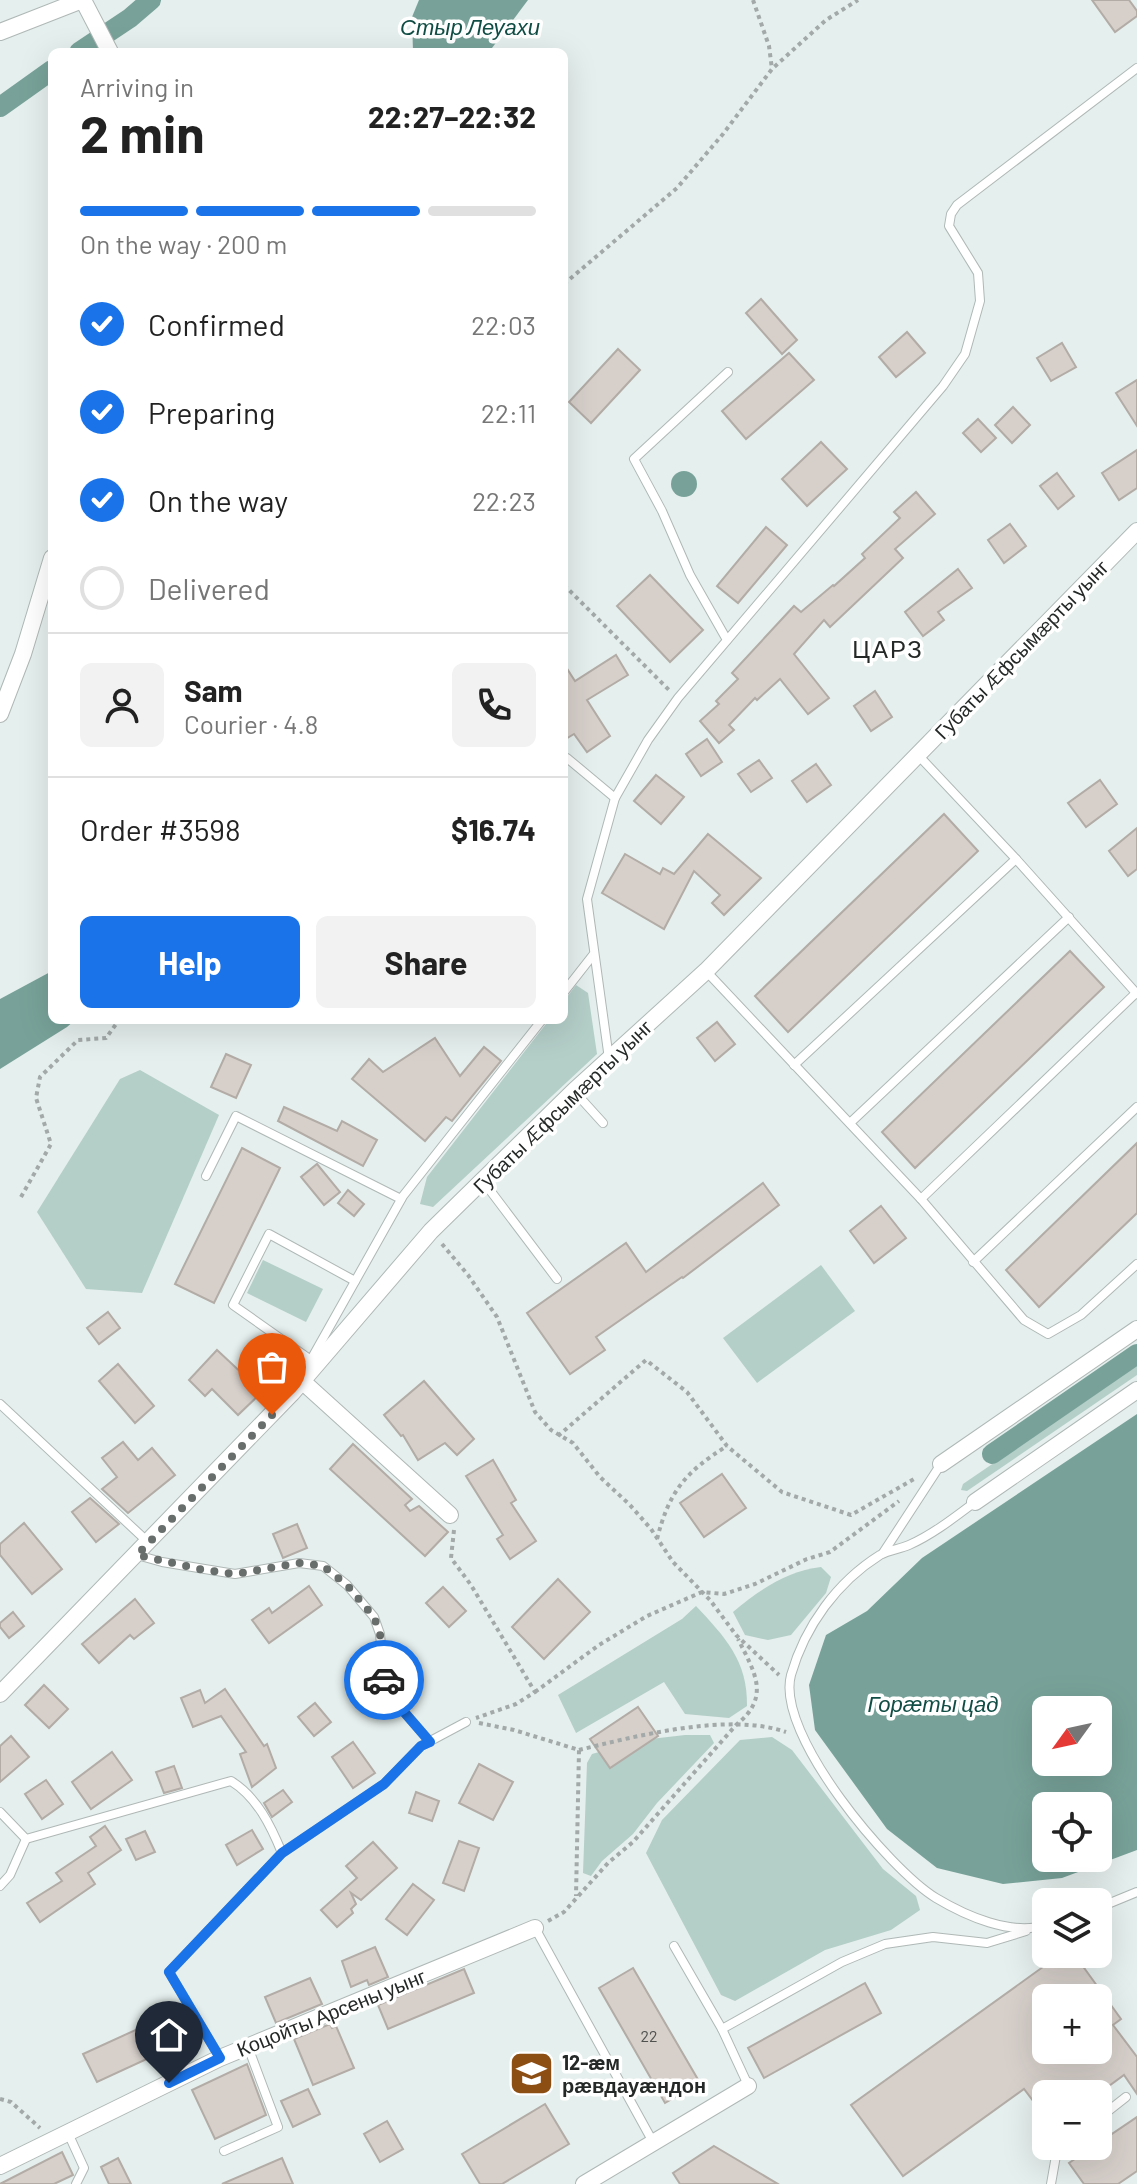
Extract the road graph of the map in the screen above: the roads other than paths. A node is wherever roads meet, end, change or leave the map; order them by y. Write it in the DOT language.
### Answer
graph roads {
  1 [pos="82,0"];
  2 [pos="0,32"];
  3 [pos="108,48"];
  4 [pos="1137,68"];
  5 [pos="728,372"];
  6 [pos="1137,531"];
  7 [pos="48,571"];
  8 [pos="727,640"];
  9 [pos="0,714"];
  10 [pos="917,755"];
  11 [pos="568,759"];
  12 [pos="615,798"];
  13 [pos="1016,859"];
  14 [pos="1069,917"];
  15 [pos="593,955"];
  16 [pos="706,971"];
  17 [pos="568,987"];
  18 [pos="1137,993"];
  19 [pos="539,1024"];
  20 [pos="609,1060"];
  21 [pos="794,1065"];
  22 [pos="574,1091"];
  23 [pos="1137,1107"];
  24 [pos="603,1123"];
  25 [pos="850,1123"];
  26 [pos="206,1176"];
  27 [pos="483,1181"];
  28 [pos="401,1199"];
  29 [pos="921,1199"];
  30 [pos="973,1262"];
  31 [pos="1137,1264"];
  32 [pos="557,1279"];
  33 [pos="355,1281"];
  34 [pos="1137,1329"];
  35 [pos="311,1360"];
  36 [pos="297,1387"];
  37 [pos="1137,1390"];
  38 [pos="0,1404"];
  39 [pos="941,1464"];
  40 [pos="975,1502"];
  41 [pos="450,1515"];
  42 [pos="143,1549"];
  43 [pos="883,1553"];
  44 [pos="0,1694"];
  45 [pos="466,1722"];
  46 [pos="430,1742"];
  47 [pos="0,1812"];
  48 [pos="26,1839"];
  49 [pos="282,1853"];
  50 [pos="0,1886"];
  51 [pos="1137,1892"];
  52 [pos="1112,1902"];
  53 [pos="1032,1927"];
  54 [pos="535,1928"];
  55 [pos="1032,1929"];
  56 [pos="674,1946"];
  57 [pos="722,2029"];
  58 [pos="247,2047"];
  59 [pos="220,2058"];
  60 [pos="748,2086"];
  61 [pos="1126,2097"];
  62 [pos="1112,2108"];
  63 [pos="61,2137"];
  64 [pos="654,2142"];
  65 [pos="224,2151"];
  66 [pos="1055,2160"];
  67 [pos="0,2166"];
  68 [pos="76,2184"];
  69 [pos="584,2184"];
  70 [pos="1051,2184"];
  1 -- 2 [label="street"];
  1 -- 3 [label="street"];
  4 -- 8 [label="lane"];
  5 -- 8 [label="lane"];
  6 -- 10 [label="street, Губаты Æфсымæрты уынг"];
  7 -- 9 [label="street"];
  8 -- 12 [label="lane"];
  10 -- 13 [label="lane"];
  10 -- 16 [label="street, Губаты Æфсымæрты уынг"];
  11 -- 12 [label="lane"];
  12 -- 15 [label="lane"];
  13 -- 14 [label="lane"];
  13 -- 21 [label="lane"];
  14 -- 18 [label="lane"];
  14 -- 25 [label="lane"];
  15 -- 17 [label="lane"];
  15 -- 20 [label="lane"];
  16 -- 20 [label="street, Губаты Æфсымæрты уынг"];
  16 -- 21 [label="lane"];
  18 -- 29 [label="lane"];
  19 -- 28 [label="lane"];
  20 -- 22 [label="street, Губаты Æфсымæрты уынг"];
  21 -- 25 [label="lane"];
  22 -- 24 [label="lane"];
  22 -- 27 [label="street, Губаты Æфсымæрты уынг"];
  23 -- 30 [label="lane"];
  25 -- 29 [label="lane"];
  26 -- 28 [label="lane"];
  27 -- 32 [label="lane"];
  27 -- 36 [label="street, Губаты Æфсымæрты уынг"];
  28 -- 33 [label="lane"];
  29 -- 30 [label="lane"];
  30 -- 31 [label="lane"];
  33 -- 35 [label="lane"];
  33 -- 35 [label="lane"];
  34 -- 39 [label="street"];
  35 -- 36 [label="lane"];
  36 -- 41 [label="street"];
  36 -- 42 [label="street, Губаты Æфсымæрты уынг"];
  37 -- 40 [label="street"];
  38 -- 42 [label="lane"];
  39 -- 43 [label="lane"];
  40 -- 43 [label="lane"];
  42 -- 44 [label="street, Губаты Æфсымæрты уынг"];
  42 -- 46 [label="lane"];
  43 -- 53 [label="lane"];
  45 -- 46 [label="lane"];
  46 -- 49 [label="lane"];
  47 -- 48 [label="lane"];
  48 -- 49 [label="lane"];
  48 -- 50 [label="lane"];
  49 -- 59 [label="lane"];
  51 -- 52 [label="lane"];
  54 -- 58 [label="street, Коцойты Арсены уынг"];
  54 -- 64 [label="lane"];
  55 -- 57 [label="lane"];
  56 -- 57 [label="lane"];
  57 -- 60 [label="lane"];
  58 -- 59 [label="street, Коцойты Арсены уынг"];
  58 -- 65 [label="lane"];
  59 -- 63 [label="street, Коцойты Арсены уынг"];
  60 -- 64 [label="street"];
  61 -- 62 [label="lane"];
  63 -- 67 [label="street, Коцойты Арсены уынг"];
  63 -- 68 [label="lane"];
  64 -- 69 [label="street"];
  66 -- 70 [label="lane"];
}
